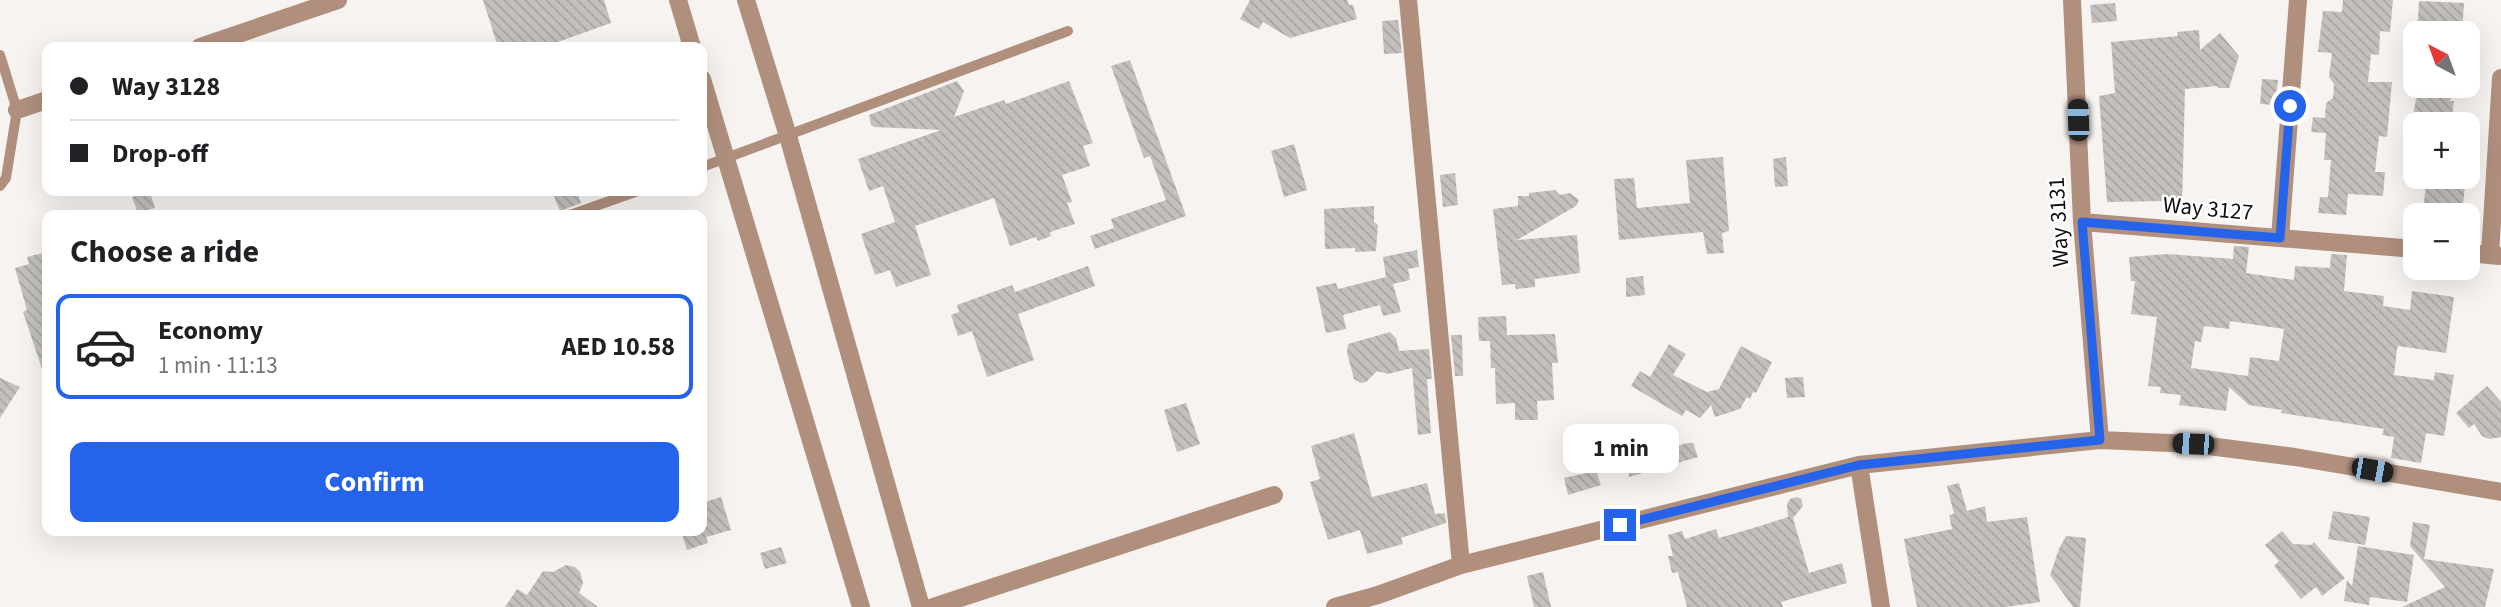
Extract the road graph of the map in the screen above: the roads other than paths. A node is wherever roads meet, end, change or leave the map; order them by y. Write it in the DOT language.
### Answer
graph roads {
  1 [pos="338,0"];
  2 [pos="678,0"];
  3 [pos="746,0"];
  4 [pos="1408,0"];
  5 [pos="2072,0"];
  6 [pos="2298,0"];
  7 [pos="1068,31"];
  8 [pos="215,42"];
  9 [pos="691,42"];
  10 [pos="0,55"];
  11 [pos="2501,78"];
  12 [pos="707,96"];
  13 [pos="42,102"];
  14 [pos="17,110"];
  15 [pos="788,136"];
  16 [pos="726,159"];
  17 [pos="707,165"];
  18 [pos="0,186"];
  19 [pos="624,196"];
  20 [pos="584,210"];
  21 [pos="2082,222"];
  22 [pos="2280,238"];
  23 [pos="2403,248"];
  24 [pos="2495,255"];
  25 [pos="2100,440"];
  26 [pos="1859,465"];
  27 [pos="2501,492"];
  28 [pos="1273,495"];
  29 [pos="1461,565"];
  30 [pos="1380,601"];
  31 [pos="860,607"];
  32 [pos="921,607"];
  33 [pos="933,607"];
  34 [pos="1335,607"];
  35 [pos="1881,607"];
  1 -- 8 [label="street"];
  2 -- 9 [label="street"];
  3 -- 15 [label="street"];
  4 -- 29 [label="street"];
  5 -- 21 [label="street, Way 3131"];
  6 -- 22 [label="street"];
  7 -- 15 [label="lane"];
  10 -- 14 [label="lane"];
  11 -- 24 [label="street"];
  12 -- 16 [label="street"];
  13 -- 14 [label="street"];
  14 -- 18 [label="lane"];
  15 -- 16 [label="lane"];
  15 -- 32 [label="street"];
  16 -- 17 [label="lane"];
  16 -- 31 [label="street"];
  19 -- 20 [label="lane"];
  21 -- 22 [label="street, Way 3127"];
  21 -- 25 [label="street, Way 3131"];
  22 -- 23 [label="street, Way 3127"];
  25 -- 26 [label="street"];
  25 -- 27 [label="street"];
  26 -- 29 [label="street"];
  26 -- 35 [label="street"];
  28 -- 33 [label="street"];
  29 -- 30 [label="street"];
  30 -- 34 [label="street"];
}
